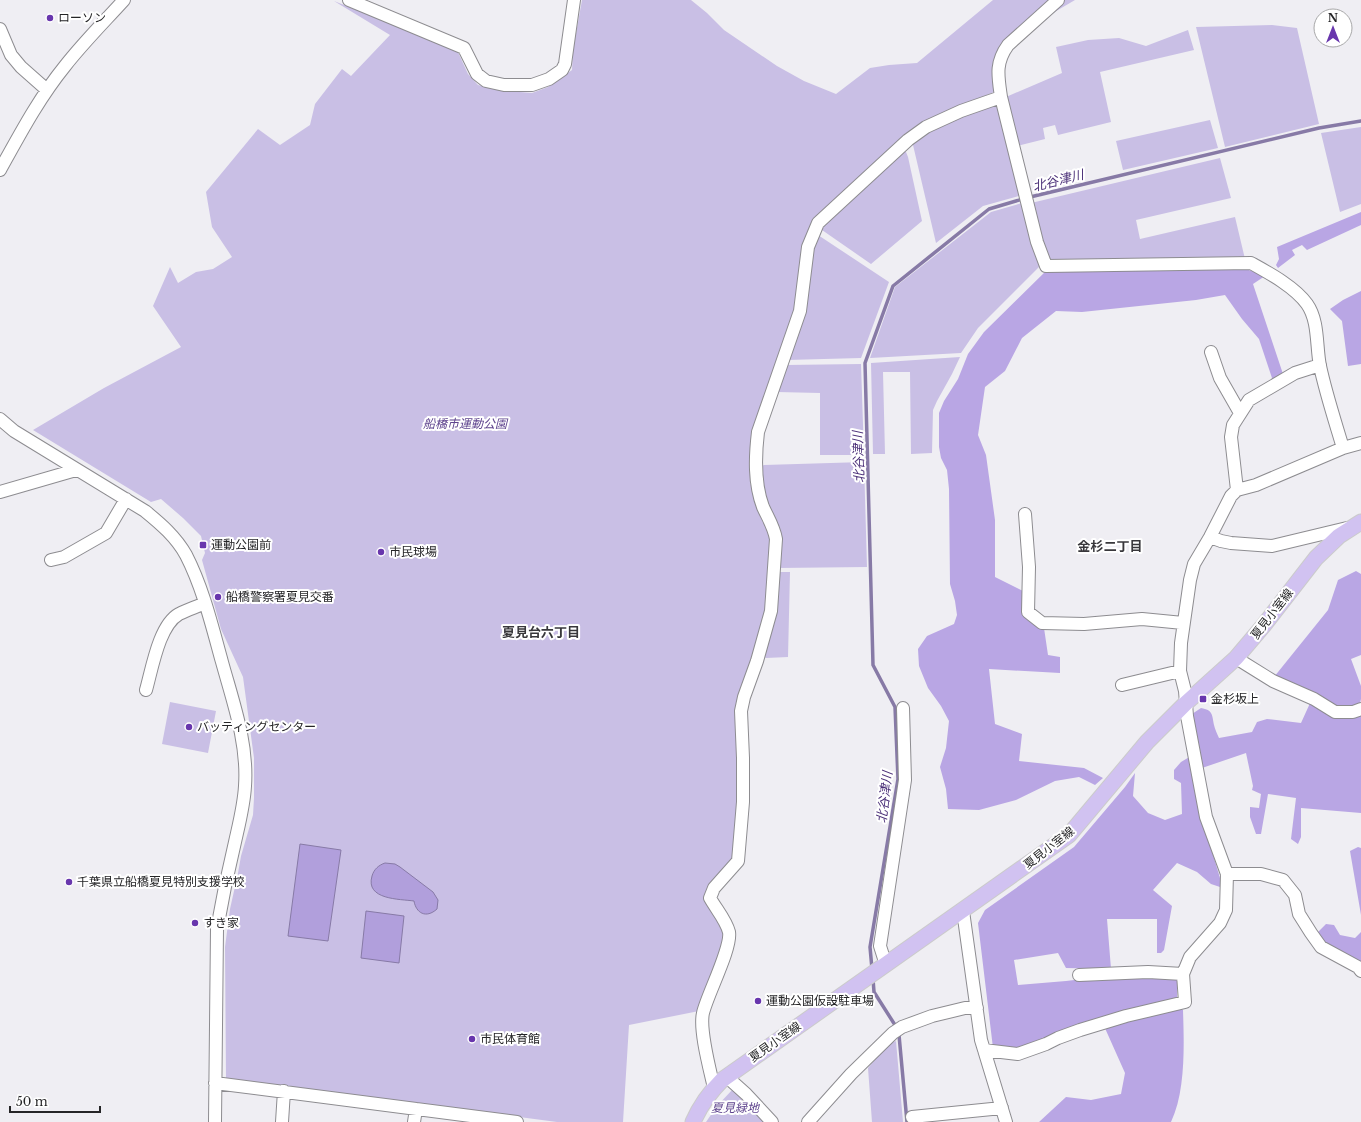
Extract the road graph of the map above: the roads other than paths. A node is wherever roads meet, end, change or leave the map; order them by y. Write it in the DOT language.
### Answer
graph roads {
  1 [pos="124,0"];
  2 [pos="349,0"];
  3 [pos="574,0"];
  4 [pos="1058,0"];
  5 [pos="0,29"];
  6 [pos="47,90"];
  7 [pos="1001,96"];
  8 [pos="0,170"];
  9 [pos="1211,352"];
  10 [pos="1320,365"];
  11 [pos="1240,413"];
  12 [pos="0,419"];
  13 [pos="1361,443"];
  14 [pos="1343,448"];
  15 [pos="76,470"];
  16 [pos="1237,490"];
  17 [pos="0,492"];
  18 [pos="126,499"];
  19 [pos="1025,514"];
  20 [pos="1357,524"];
  21 [pos="1210,537"];
  22 [pos="51,560"];
  23 [pos="205,603"];
  24 [pos="1183,624"];
  25 [pos="1236,658"];
  26 [pos="1180,671"];
  27 [pos="1122,685"];
  28 [pos="146,690"];
  29 [pos="1186,703"];
  30 [pos="903,708"];
  31 [pos="1361,709"];
  32 [pos="1227,874"];
  33 [pos="963,911"];
  34 [pos="877,971"];
  35 [pos="1361,971"];
  36 [pos="1184,974"];
  37 [pos="1079,975"];
  38 [pos="977,1008"];
  39 [pos="984,1050"];
  40 [pos="727,1077"];
  41 [pos="216,1083"];
  42 [pos="714,1088"];
  43 [pos="284,1091"];
  44 [pos="416,1108"];
  45 [pos="1002,1108"];
  46 [pos="912,1117"];
  47 [pos="969,1117"];
  48 [pos="452,1118"];
  49 [pos="500,1121"];
  50 [pos="215,1122"];
  51 [pos="282,1122"];
  52 [pos="414,1122"];
  53 [pos="517,1122"];
  54 [pos="693,1122"];
  55 [pos="772,1122"];
  56 [pos="808,1122"];
  57 [pos="1006,1122"];
  1 -- 6 [label="street"];
  2 -- 3 [label="street"];
  4 -- 7 [label="street"];
  5 -- 6 [label="street"];
  6 -- 8 [label="street"];
  7 -- 10 [label="street"];
  7 -- 42 [label="street"];
  9 -- 11 [label="street"];
  10 -- 11 [label="street"];
  10 -- 14 [label="street"];
  11 -- 16 [label="street"];
  12 -- 15 [label="street"];
  13 -- 14 [label="street"];
  14 -- 16 [label="street"];
  15 -- 17 [label="street"];
  15 -- 18 [label="street"];
  16 -- 21 [label="street"];
  18 -- 22 [label="street"];
  18 -- 23 [label="street"];
  19 -- 24 [label="street"];
  20 -- 21 [label="street"];
  20 -- 25 [label="main road, 夏見小室線"];
  21 -- 24 [label="street"];
  23 -- 28 [label="street"];
  23 -- 41 [label="street"];
  24 -- 26 [label="street"];
  25 -- 29 [label="main road, 夏見小室線"];
  25 -- 31 [label="street"];
  26 -- 27 [label="street"];
  26 -- 29 [label="street"];
  29 -- 32 [label="street"];
  29 -- 33 [label="main road, 夏見小室線"];
  30 -- 34 [label="street"];
  32 -- 35 [label="street"];
  32 -- 36 [label="street"];
  33 -- 34 [label="main road, 夏見小室線"];
  33 -- 38 [label="street"];
  34 -- 40 [label="main road, 夏見小室線"];
  36 -- 37 [label="street"];
  36 -- 39 [label="street"];
  38 -- 39 [label="street"];
  38 -- 56 [label="street"];
  39 -- 45 [label="street"];
  40 -- 42 [label="main road, 夏見小室線"];
  40 -- 55 [label="street"];
  41 -- 43 [label="street"];
  41 -- 50 [label="street"];
  42 -- 54 [label="main road, 夏見小室線"];
  43 -- 44 [label="street"];
  43 -- 51 [label="street"];
  44 -- 48 [label="street"];
  44 -- 52 [label="street"];
  45 -- 47 [label="street"];
  45 -- 57 [label="street"];
  46 -- 47 [label="street"];
  48 -- 49 [label="street"];
  49 -- 53 [label="street"];
}
